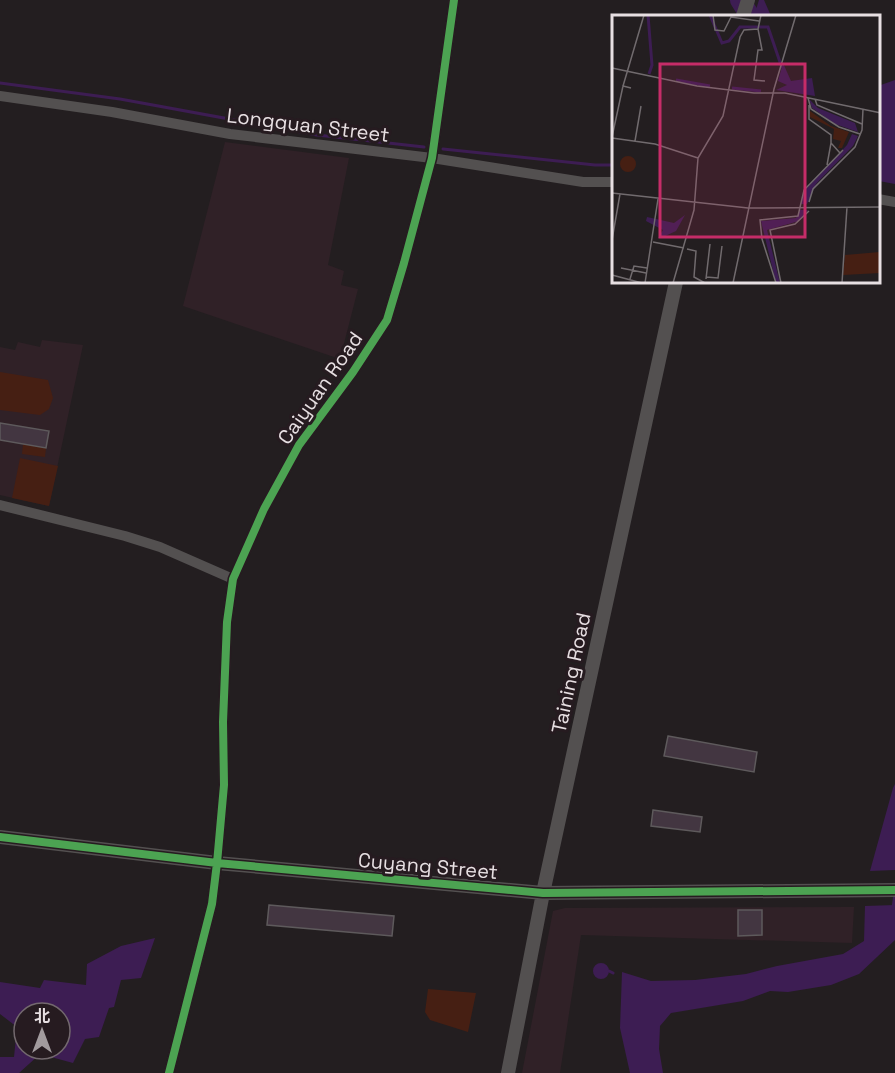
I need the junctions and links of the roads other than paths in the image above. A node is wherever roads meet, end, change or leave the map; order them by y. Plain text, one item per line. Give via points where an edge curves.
1 (454, 0) edge
2 (748, 0) edge
3 (743, 15) edge
4 (0, 96) edge
5 (432, 158) junction
6 (612, 182) edge
7 (880, 198) edge
8 (895, 202) edge
9 (676, 284) edge
10 (0, 505) edge
11 (233, 579) junction
12 (0, 837) edge
13 (218, 863) junction
14 (895, 890) edge
15 (543, 893) junction
16 (169, 1073) edge
17 (508, 1073) edge

1 - 5 street, Caiyuan Road
2 - 3 street
4 - 5 street, Longquan Street via 230,134
5 - 6 street, Longquan Street via 583,182
5 - 11 street, Caiyuan Road via 387,320 299,445 264,509
7 - 8 street
9 - 15 street, Taining Road
10 - 11 street via 160,547
11 - 13 street, Caiyuan Road via 227,622 224,785
12 - 13 street, Cuyang Street
13 - 15 street, Cuyang Street
13 - 16 street, Caiyuan Road via 212,904
14 - 15 street, Cuyang Street
15 - 17 street, Taining Road

